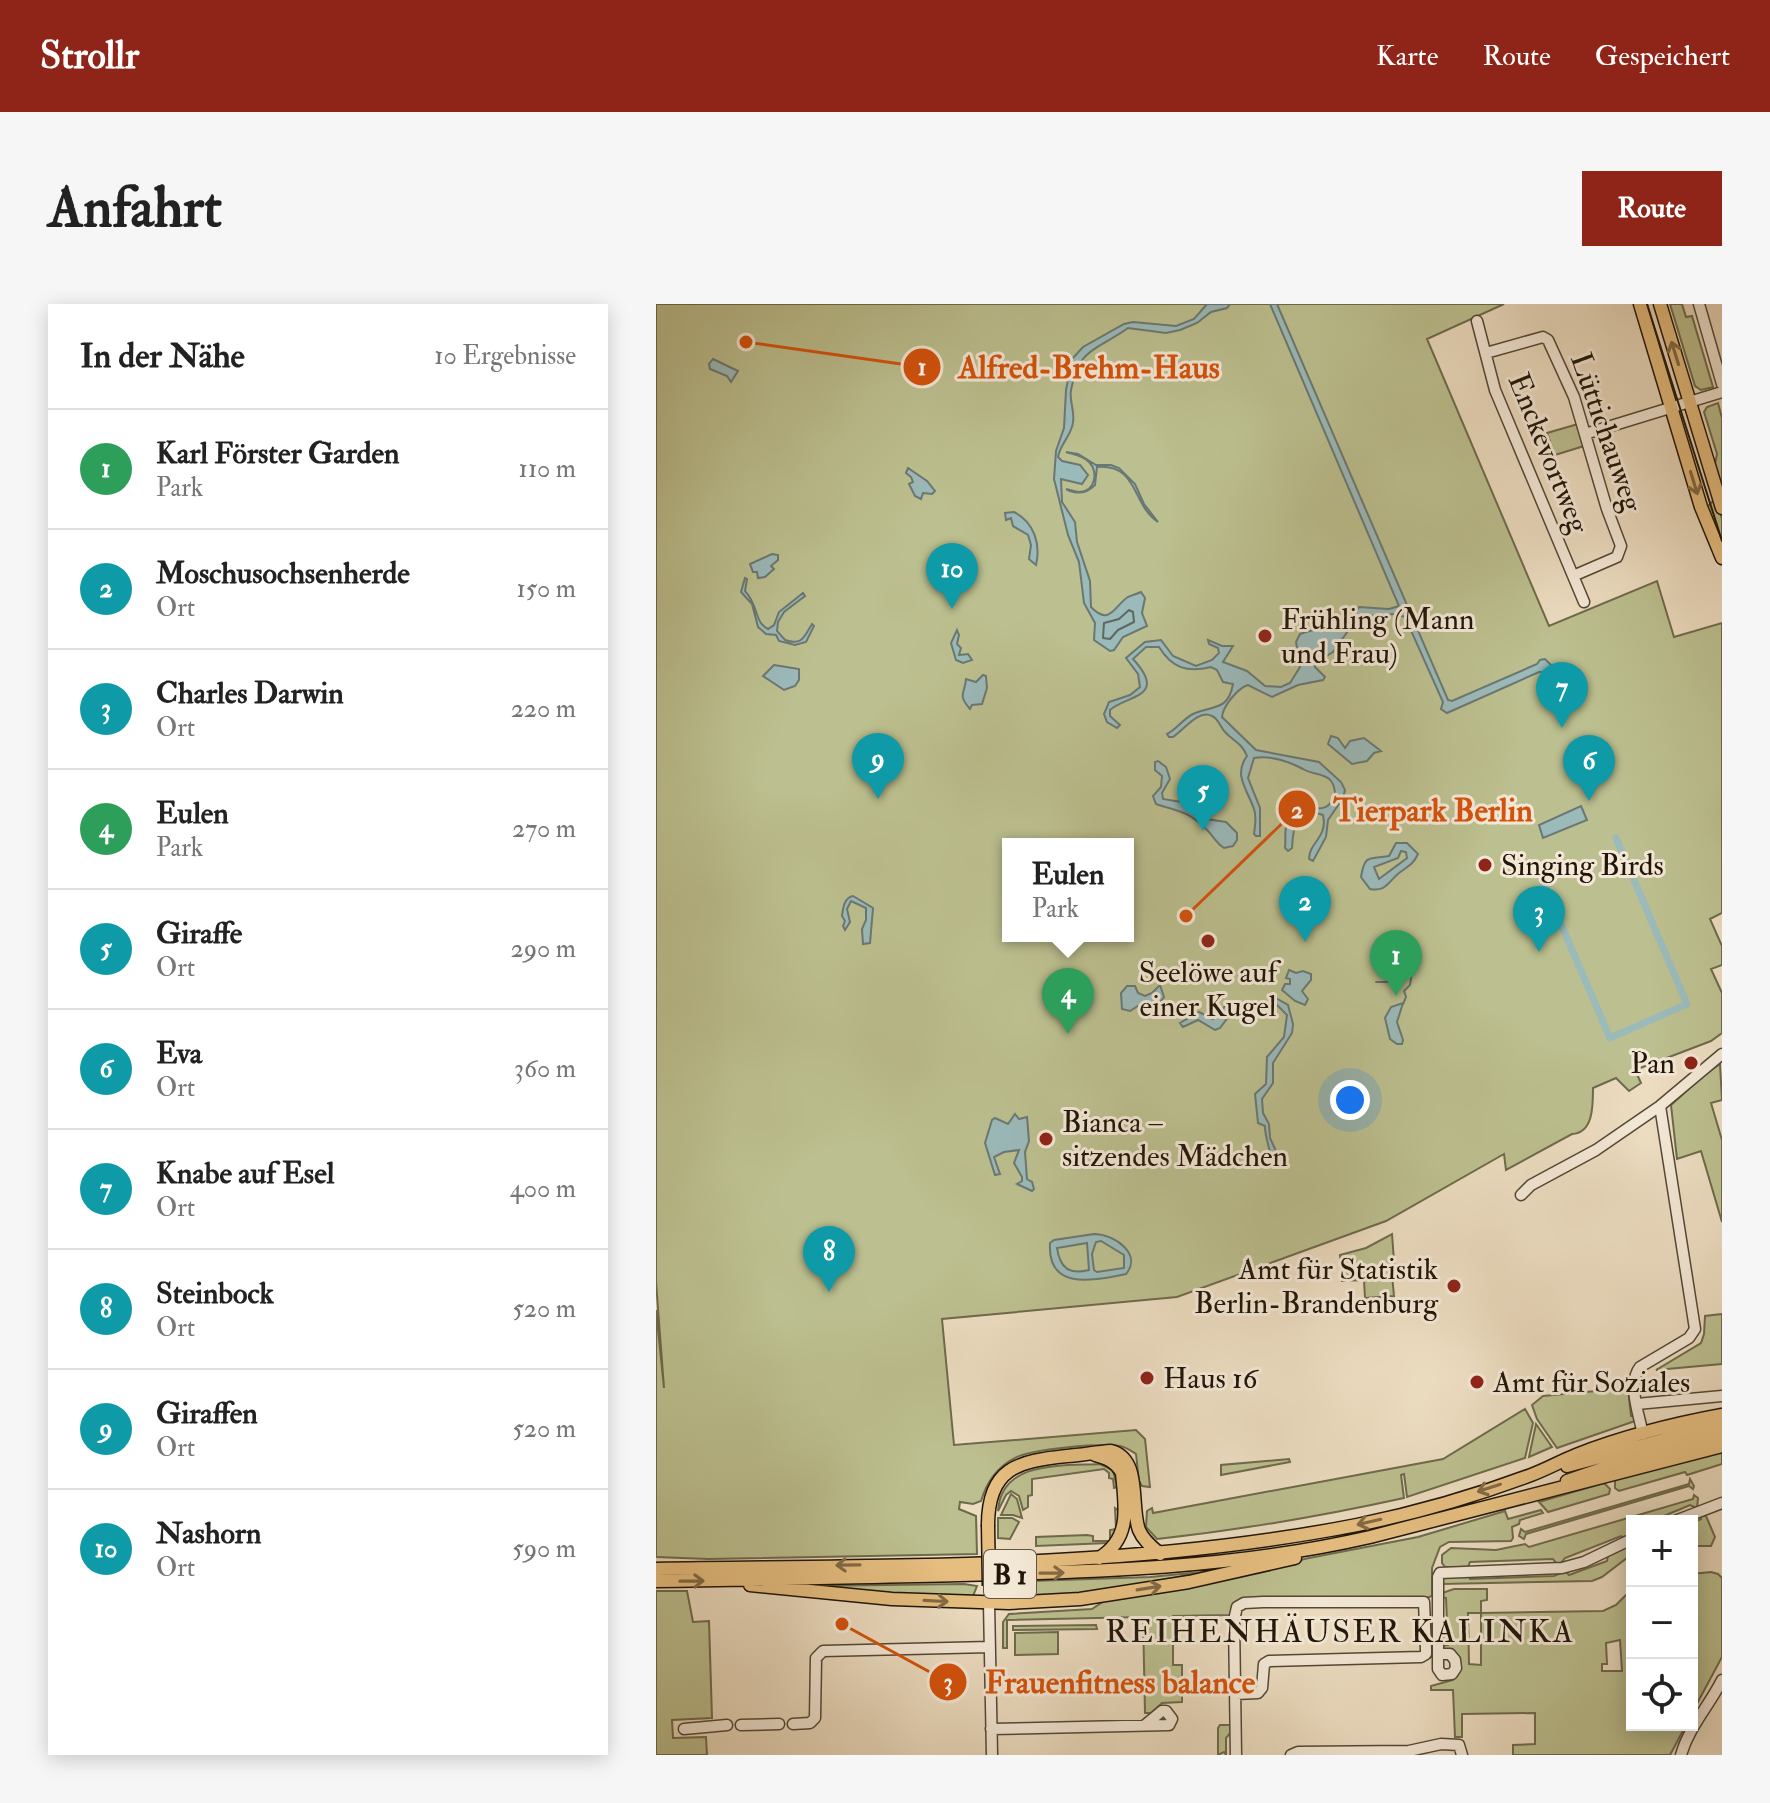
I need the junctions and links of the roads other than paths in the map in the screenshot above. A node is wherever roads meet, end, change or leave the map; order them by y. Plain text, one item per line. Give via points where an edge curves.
1 (1640, 304) edge
2 (1660, 304) edge
3 (1699, 304) edge
4 (1477, 321) dead end
5 (1486, 353) junction
6 (1722, 384) edge
7 (1722, 392) edge
8 (1690, 402) junction
9 (1672, 408) junction
10 (1585, 434) junction
11 (1722, 508) edge
12 (1722, 558) edge
13 (1573, 576) junction
14 (1584, 602) dead end
15 (1722, 1054) edge
16 (1660, 1106) junction
17 (1521, 1195) dead end
18 (1722, 1396) edge
19 (1637, 1404) junction
20 (1722, 1415) edge
21 (1722, 1424) edge
22 (1643, 1434) junction
23 (1722, 1436) edge
24 (1722, 1446) edge
25 (1092, 1454) junction
26 (1534, 1473) junction
27 (1542, 1491) junction
28 (1722, 1503) edge
29 (1691, 1515) edge
30 (1626, 1542) edge
31 (1330, 1546) junction
32 (1160, 1554) junction
33 (1099, 1558) junction
34 (656, 1569) edge
35 (727, 1580) junction
36 (656, 1581) edge
37 (989, 1603) junction
38 (990, 1647) junction
39 (1439, 1654) dead end
40 (1722, 1680) edge
41 (1235, 1694) junction
42 (779, 1724) dead end
43 (793, 1724) dead end
44 (727, 1725) dead end
45 (741, 1725) dead end
46 (1145, 1725) dead end
47 (684, 1729) dead end
48 (991, 1729) junction
49 (992, 1755) edge
50 (1236, 1755) edge
51 (1291, 1755) edge
52 (1462, 1755) edge
53 (1681, 1755) edge

1 - 9 main road
8 -> 2 main road
3 - 6 street
4 - 5 street, Enckevortweg
5 - 10 street, Lüttichauweg via 1536,337 1548,340
5 - 13 street, Enckevortweg via 1495,390
7 - 8 street
8 - 9 street
8 - 11 main road
9 - 10 street
9 -> 12 main road via 1704,517
10 - 13 street, Lüttichauweg via 1621,553
13 - 14 street, Enckevortweg
15 - 16 street
16 - 17 street
16 - 19 street via 1695,1329 1638,1369
18 - 19 street
19 - 22 street
20 - 22 main road
21 - 26 main road, B 1
22 - 26 main road
23 - 27 main road, B 1 via 1585,1473
24 - 27 main road
25 - 32 main road via 1111,1451 1126,1459 1139,1528
25 - 33 main road via 1108,1459 1122,1473 1126,1524
25 - 37 main road, bridge via 1016,1465 995,1487 988,1516
26 -> 32 main road, B 1 via 1357,1525
27 - 31 main road, B 1
28 - 29 street
30 - 39 street via 1562,1568 1440,1573
35 -> 31 main road, B 1 via 1101,1572
37 -> 31 main road via 1080,1599 1189,1582
32 - 33 main road, B 1
33 -> 34 main road, B 1
36 -> 35 main road, B 1
35 -> 37 main road via 802,1592
37 - 38 street
38 - 43 street via 823,1651 816,1658 815,1718
38 - 48 street
40 - 53 street
41 - 41 street via 1258,1693 1269,1661 1421,1657 1426,1654 1424,1602 1244,1603 1237,1607 1234,1620
41 - 50 street
42 - 45 street
44 - 47 street
46 - 48 street
48 - 49 street
51 - 52 street via 1409,1751 1441,1744 1459,1745

